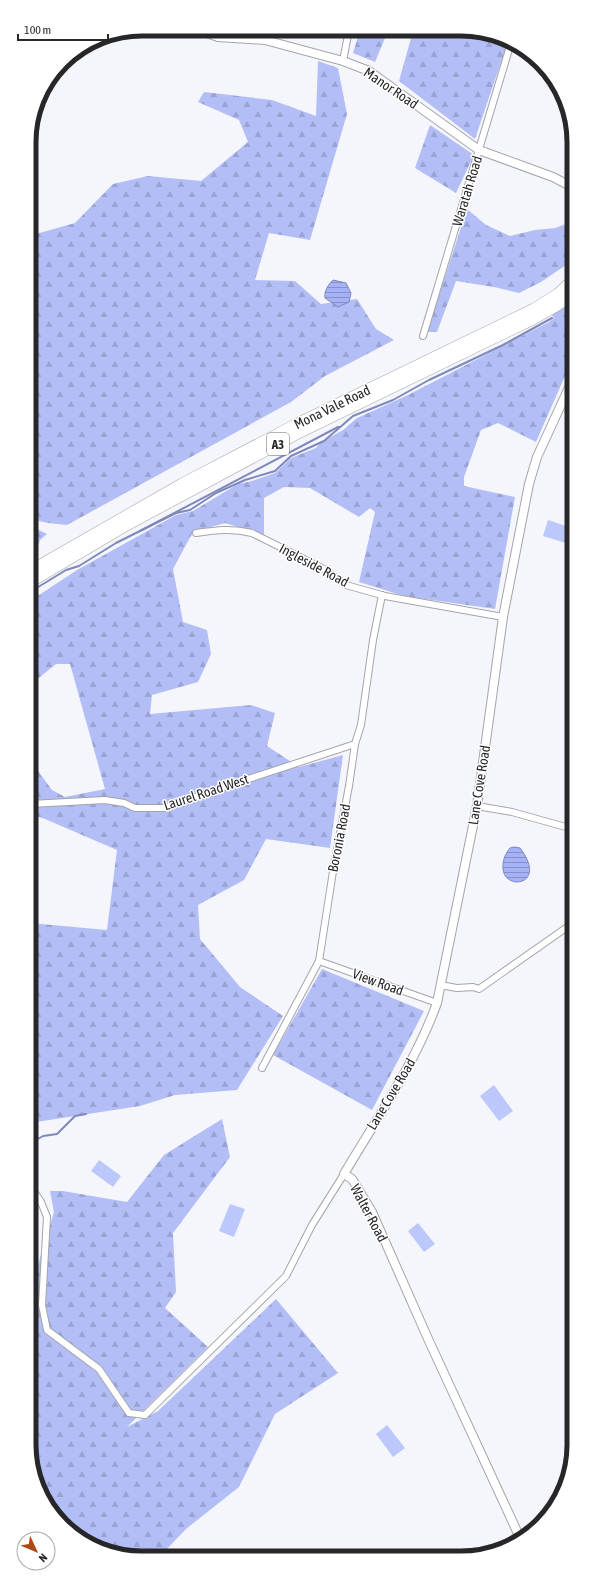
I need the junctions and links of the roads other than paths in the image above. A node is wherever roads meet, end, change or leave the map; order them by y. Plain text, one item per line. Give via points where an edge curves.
1 (215, 36) edge
2 (348, 36) edge
3 (509, 48) edge
4 (343, 61) junction
5 (479, 150) junction
6 (567, 184) edge
7 (567, 286) edge
8 (567, 298) edge
9 (423, 336) dead end
10 (567, 392) edge
11 (196, 533) dead end
12 (36, 569) edge
13 (36, 578) edge
14 (382, 595) junction
15 (503, 617) junction
16 (355, 744) junction
17 (36, 804) edge
18 (477, 806) junction
19 (567, 827) edge
20 (567, 927) edge
21 (319, 961) junction
22 (440, 985) junction
23 (436, 1003) junction
24 (262, 1068) dead end
25 (344, 1174) junction
26 (36, 1193) edge
27 (518, 1534) edge

1 - 4 street, Manor Road via 265,40
2 - 4 street
3 - 5 street, Waratah Road
4 - 5 street, Manor Road via 369,71
5 - 6 street, Manor Road
5 - 9 street, Waratah Road
7 - 12 highway, Mona Vale Road / A3 via 534,309 297,424 182,484
8 - 13 highway, Mona Vale Road / A3 via 526,322 300,432 123,527
10 - 15 street, Lane Cove Road via 537,457 529,484
11 - 14 street, Ingleside Road via 220,529 252,533 324,569 346,585
14 - 15 street, Ingleside Road
14 - 16 street, Boronia Road via 361,725
15 - 18 street, Lane Cove Road
16 - 17 street, Laurel Road West via 164,808 135,808 124,803 100,800
16 - 21 street, Boronia Road
18 - 19 street via 512,812
18 - 22 street, Lane Cove Road
20 - 22 street via 479,989
21 - 23 street, View Road
21 - 24 street, Boronia Road
22 - 23 street, Lane Cove Road
23 - 25 street, Lane Cove Road via 427,1030 414,1055
25 - 26 street, Walter Road via 312,1225 286,1276 145,1415 129,1413 99,1369 47,1330 42,1305 47,1217
25 - 27 street, Walter Road via 352,1179 372,1212

